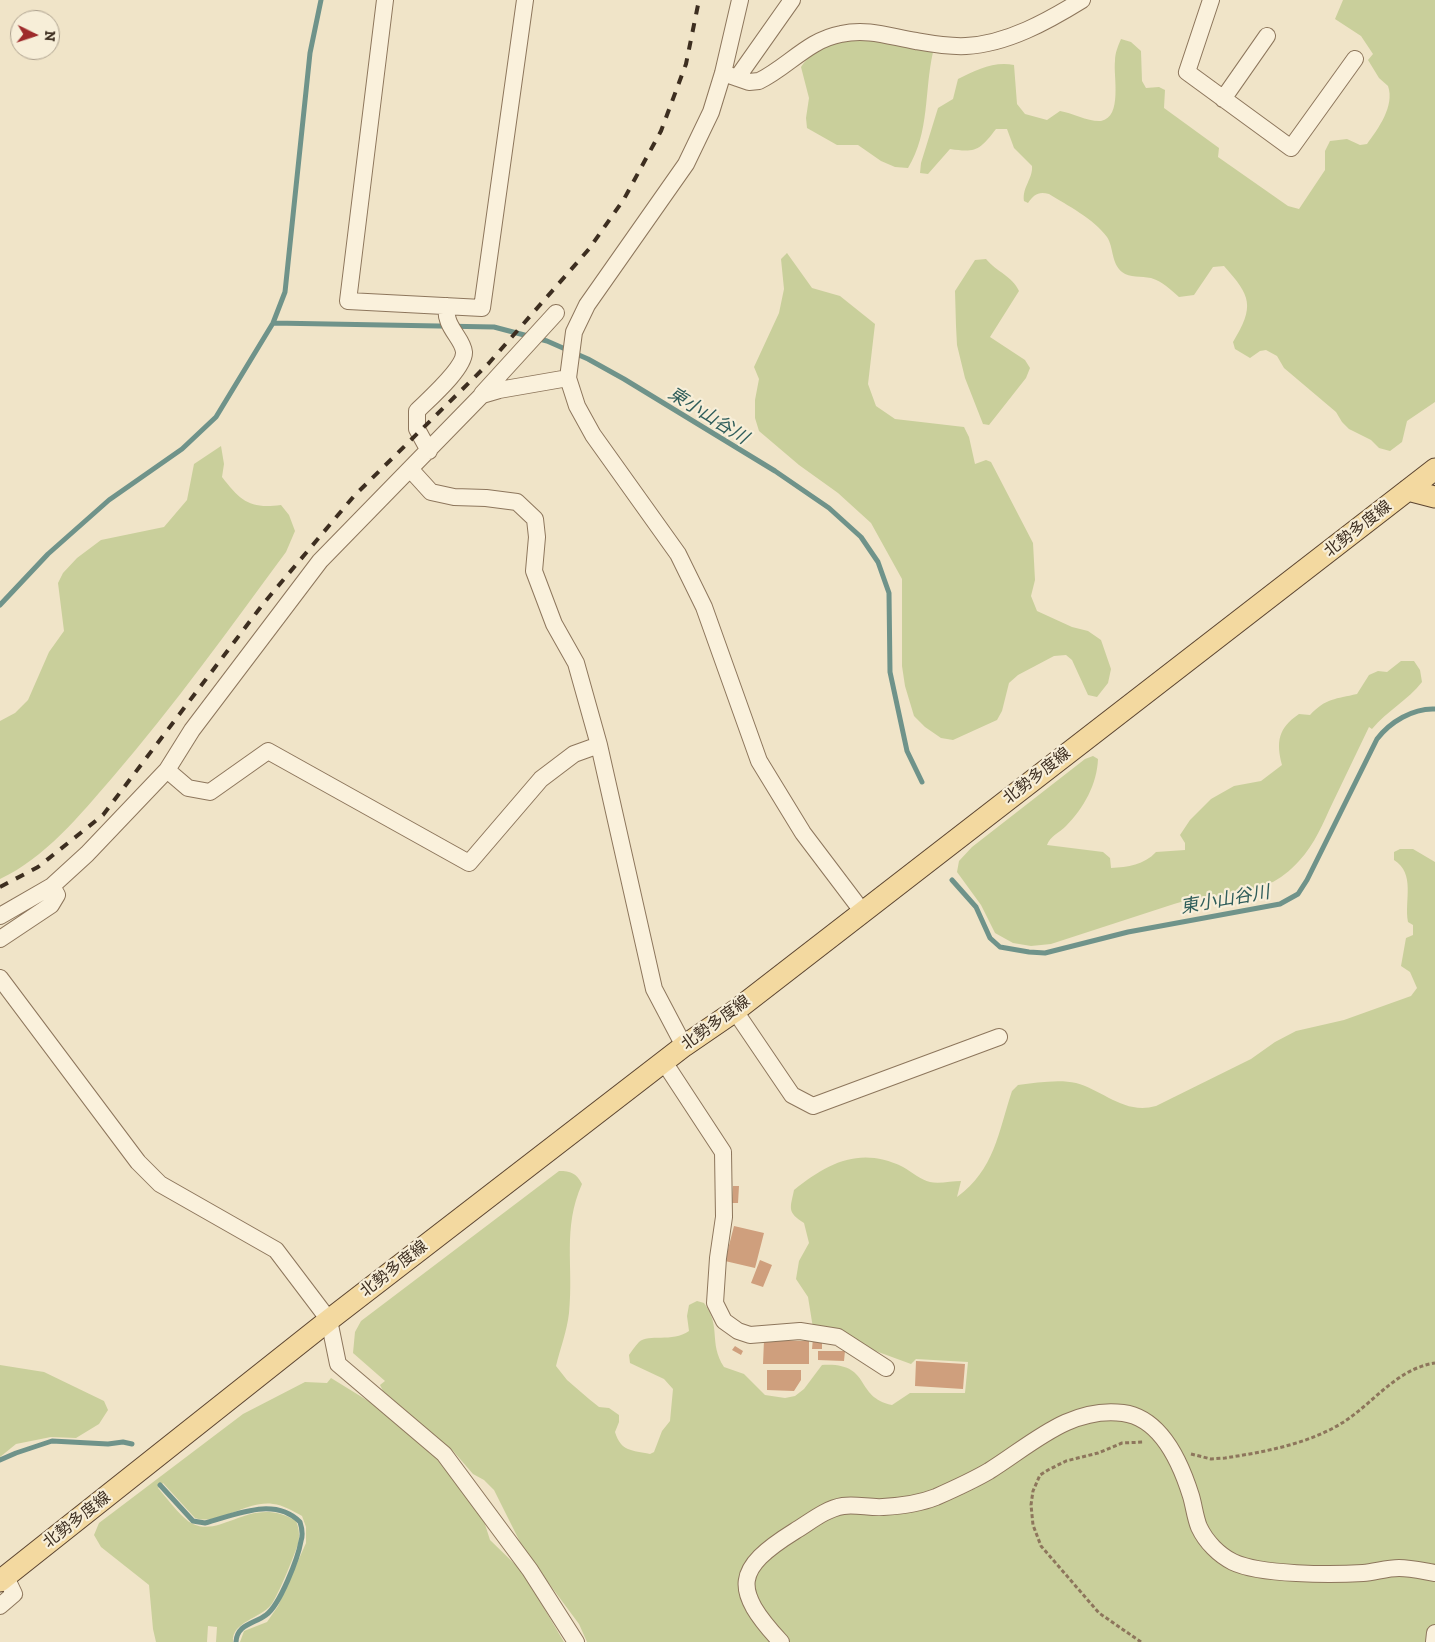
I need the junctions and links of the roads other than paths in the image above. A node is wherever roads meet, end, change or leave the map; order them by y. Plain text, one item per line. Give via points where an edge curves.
1 (386, 0) edge
2 (525, 0) edge
3 (740, 0) edge
4 (792, 0) edge
5 (1082, 0) edge
6 (1211, 0) edge
7 (1267, 36) dead end
8 (1355, 59) dead end
9 (730, 76) junction
10 (1223, 99) junction
11 (446, 309) junction
12 (556, 313) dead end
13 (569, 370) junction
14 (482, 395) junction
15 (429, 451) junction
16 (1435, 469) edge
17 (411, 470) junction
18 (1408, 490) junction
19 (1435, 497) edge
20 (599, 746) junction
21 (168, 770) junction
22 (52, 886) junction
23 (862, 911) junction
24 (0, 916) edge
25 (0, 939) edge
26 (0, 978) edge
27 (735, 1011) junction
28 (1000, 1037) dead end
29 (684, 1046) junction
30 (664, 1062) junction
31 (328, 1320) junction
32 (886, 1368) dead end
33 (1435, 1573) edge
34 (3, 1579) edge
35 (0, 1606) edge
36 (1435, 1633) edge
37 (576, 1642) edge
38 (781, 1642) edge
39 (1434, 1642) edge

1 - 11 street via 348,301
2 - 11 street via 482,308
3 - 9 street
4 - 9 street
5 - 9 street via 1026,30 996,41 966,46 940,45 878,33 843,33 814,43 760,81 749,82
6 - 10 street via 1187,72
7 - 10 street
8 - 10 street via 1291,148
9 - 13 street via 686,164 587,305 574,332
11 - 15 street via 454,335 464,350 464,359 417,411 417,430
12 - 14 street
13 - 14 street
13 - 23 street via 577,406 593,435 678,554 704,606 759,760 803,833
14 - 15 street
15 - 17 street
16 - 18 main road, 北勢多度線
17 - 20 street via 431,492 517,502 535,519 534,571 554,624 576,663
17 - 21 street via 320,561 192,730
18 - 19 main road
18 - 23 main road, 北勢多度線
20 - 21 street via 574,754 541,779 469,863 268,752 210,792 188,788
20 - 29 street via 654,989
21 - 22 street
22 - 24 street
22 - 25 street via 57,895 51,905
23 - 27 main road, 北勢多度線
26 - 31 street via 138,1162 160,1184 276,1250
27 - 28 street via 792,1095 813,1106
27 - 29 main road, 北勢多度線
29 - 30 main road, 北勢多度線
30 - 31 main road, 北勢多度線
30 - 32 street via 723,1152 724,1217 715,1303 724,1320 750,1335 800,1331 838,1337
31 - 34 main road, 北勢多度線
31 - 37 street via 338,1364 444,1454 530,1570
33 - 38 street via 1398,1568 1360,1573 1266,1572 1234,1562 1219,1554 1199,1527 1191,1495 1171,1448 1144,1420 1122,1413 1104,1414 1077,1418 1056,1426 988,1471 930,1500 883,1507 842,1506 825,1511 778,1541 753,1563 747,1573 746,1586 749,1598
34 - 35 street via 14,1594
36 - 39 street

